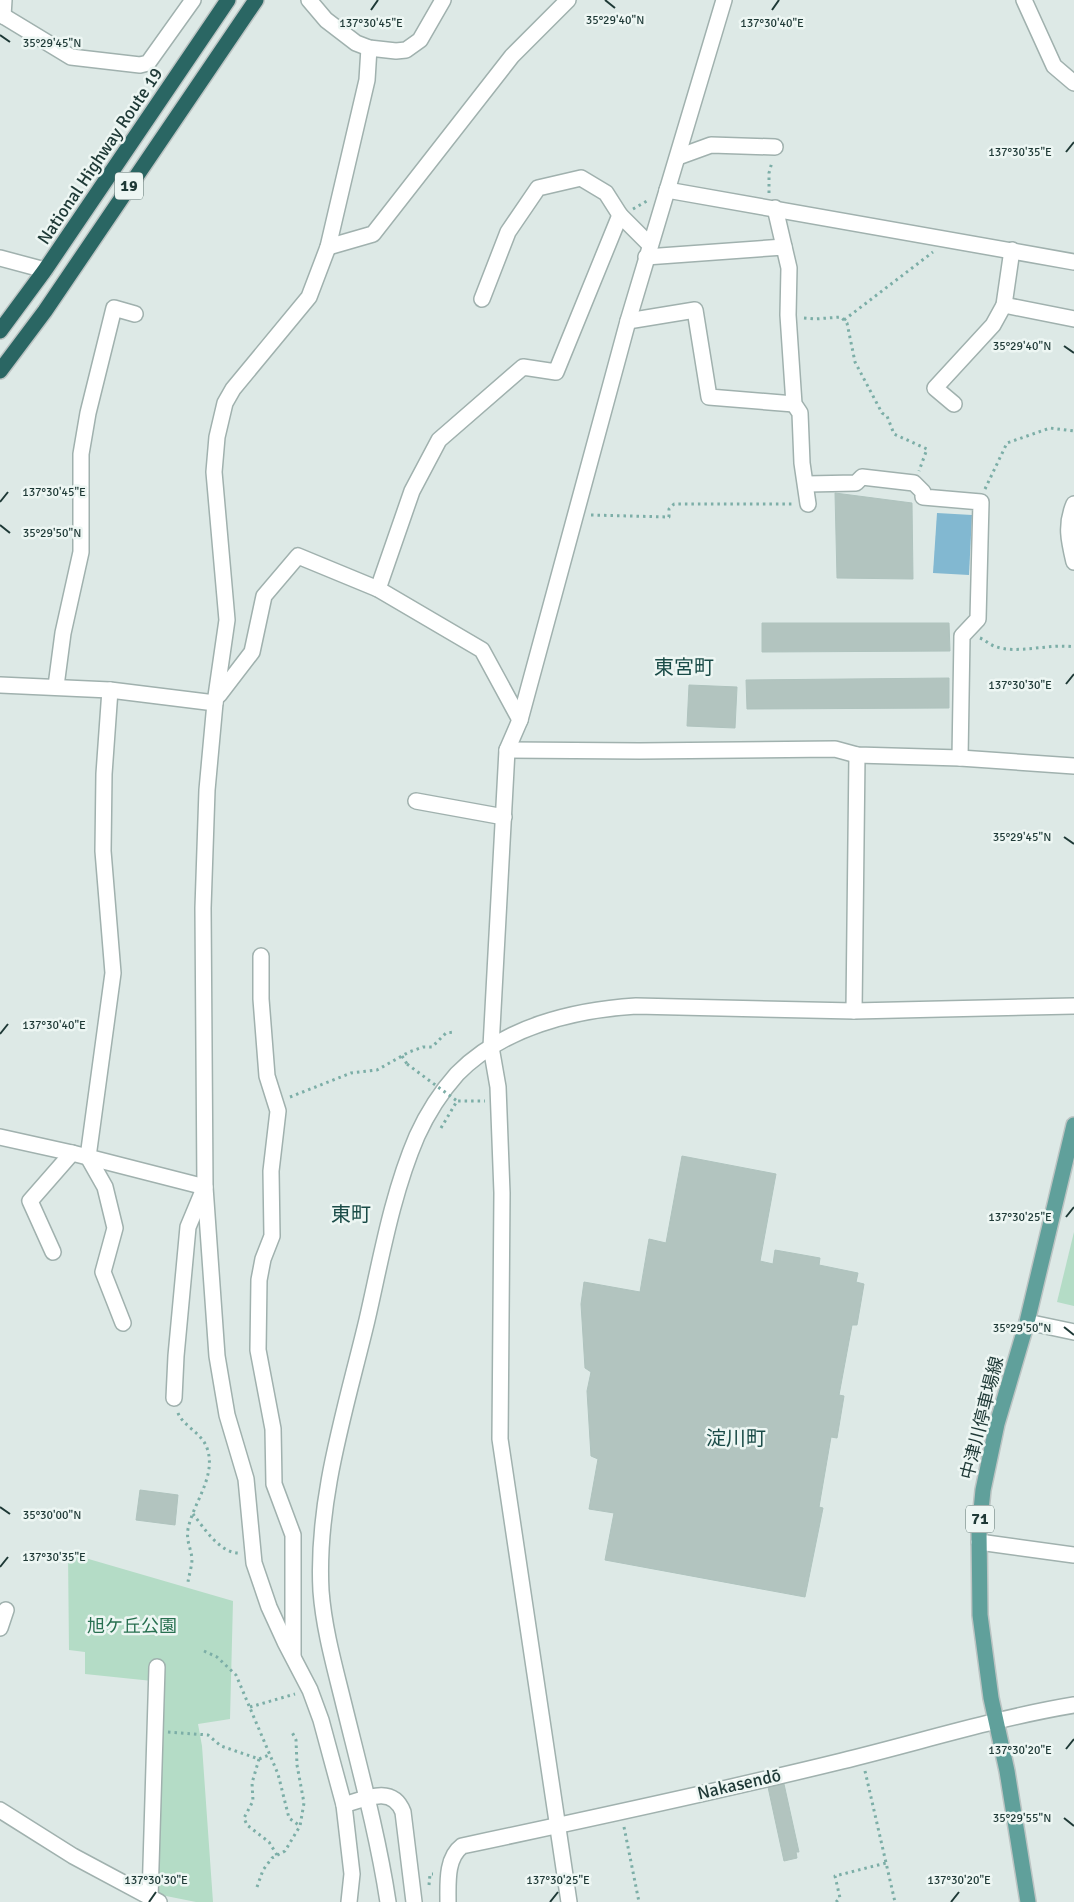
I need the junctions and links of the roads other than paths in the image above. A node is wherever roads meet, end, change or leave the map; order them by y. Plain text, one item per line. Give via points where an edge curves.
1 (4, 0) edge
2 (194, 0) edge
3 (228, 0) edge
4 (256, 0) edge
5 (309, 0) edge
6 (443, 0) edge
7 (568, 0) edge
8 (724, 0) edge
9 (1024, 0) edge
10 (1, 15) edge
11 (369, 48) junction
12 (1074, 83) edge
13 (775, 147) road end
14 (678, 157) junction
15 (667, 190) junction
16 (772, 208) junction
17 (620, 215) junction
18 (328, 247) junction
19 (784, 247) junction
20 (1012, 250) junction
21 (648, 251) junction
22 (0, 258) edge
23 (1074, 262) edge
24 (45, 270) junction
25 (482, 299) dead end
26 (1004, 305) junction
27 (135, 314) dead end
28 (1074, 319) edge
29 (628, 321) junction
30 (0, 331) edge
31 (0, 371) edge
32 (794, 404) junction
33 (954, 404) dead end
34 (807, 484) junction
35 (808, 504) road end
36 (1074, 504) edge
37 (1074, 562) edge
38 (378, 589) junction
39 (0, 685) edge
40 (56, 686) junction
41 (110, 690) junction
42 (216, 699) junction
43 (520, 720) junction
44 (507, 750) junction
45 (857, 755) junction
46 (960, 758) junction
47 (1074, 766) edge
48 (416, 801) dead end
49 (504, 817) junction
50 (261, 956) dead end
51 (1074, 1006) edge
52 (854, 1011) junction
53 (491, 1047) junction
54 (1074, 1125) edge
55 (0, 1137) edge
56 (72, 1153) junction
57 (88, 1157) junction
58 (205, 1187) junction
59 (53, 1252) dead end
60 (1027, 1322) junction
61 (123, 1323) dead end
62 (1074, 1332) edge
63 (174, 1398) road end
64 (979, 1542) junction
65 (1074, 1555) edge
66 (6, 1610) dead end
67 (0, 1628) edge
68 (294, 1659) junction
69 (158, 1667) dead end
70 (1074, 1705) edge
71 (996, 1721) junction
72 (367, 1797) junction
73 (344, 1805) junction
74 (0, 1810) edge
75 (557, 1826) junction
76 (155, 1900) edge
77 (349, 1902) edge
78 (388, 1902) edge
79 (414, 1902) edge
80 (448, 1902) edge
81 (569, 1902) edge
82 (1028, 1902) edge

1 - 10 street
2 - 10 street via 148,63 140,65 71,57
3 - 24 highway, National Highway Route 19 / 19
4 - 31 highway, 19 via 45,311
5 - 11 street via 338,30
6 - 11 street via 420,40 413,46 396,52
7 - 18 street via 512,56 373,234
8 - 14 street
9 - 12 street via 1054,66
11 - 18 street via 367,80
13 - 14 street via 711,145
14 - 15 street
15 - 16 street
15 - 21 street
16 - 19 street
16 - 20 street
17 - 21 street
17 - 25 street via 606,194 581,178 538,188 508,232
17 - 38 street via 556,372 522,366 439,440 412,492
18 - 42 street via 309,297 234,389 218,429 214,472 227,620
19 - 21 street
19 - 32 street via 789,268 788,316
20 - 23 street
20 - 26 street
21 - 29 street
22 - 24 street
24 - 30 highway, National Highway Route 19 / 19
26 - 28 street
26 - 33 street via 993,325 935,388
27 - 40 street via 114,308 88,413 81,454 81,552 63,633
29 - 32 street via 695,310 709,398
29 - 43 street
32 - 34 street via 800,413 802,463
34 - 35 street
34 - 46 street via 856,483 862,477 914,483 923,492 923,497 981,502 978,619 962,636
36 - 37 street via 1067,530
38 - 42 street via 298,556 264,596 252,652
38 - 43 street via 482,650
39 - 40 street
40 - 41 street
41 - 42 street
41 - 57 street via 103,851 114,973
42 - 58 street via 207,790 203,908
43 - 44 street
44 - 45 street via 835,749
44 - 49 street
45 - 46 street
45 - 52 street
46 - 47 street
48 - 49 street
49 - 53 street
50 - 68 street via 260,999 267,1076 278,1111 272,1171 272,1236 259,1280 258,1350 273,1429 274,1484 293,1534
51 - 52 street
52 - 53 street via 609,1008 534,1026
53 - 72 street via 475,1058 438,1098 417,1136 398,1192 339,1437 324,1514 320,1555 326,1628
53 - 75 street via 498,1087 502,1193 500,1438
54 - 60 main road, 中津川停車場線 / 71
55 - 56 street
56 - 57 street
56 - 59 street via 30,1201
57 - 58 street
57 - 61 street via 105,1187 115,1228 103,1272
58 - 63 street via 188,1227
58 - 68 street via 217,1356 226,1416 246,1479 254,1562 269,1607
60 - 62 street
60 - 64 main road, 中津川停車場線 / 71 via 997,1424 983,1490
64 - 65 street
64 - 71 main road, 中津川停車場線 / 71 via 980,1615
66 - 67 street
68 - 73 street via 321,1720
69 - 76 street
70 - 71 street, Nakasendō
71 - 75 street, Nakasendō via 862,1756
71 - 82 main road, 中津川停車場線 / 71
72 - 73 street
72 - 78 street
72 - 79 street via 394,1797 400,1802
73 - 77 street via 352,1874
74 - 76 street via 73,1856
75 - 80 street, Nakasendō via 462,1846 454,1852 451,1862
75 - 81 street

